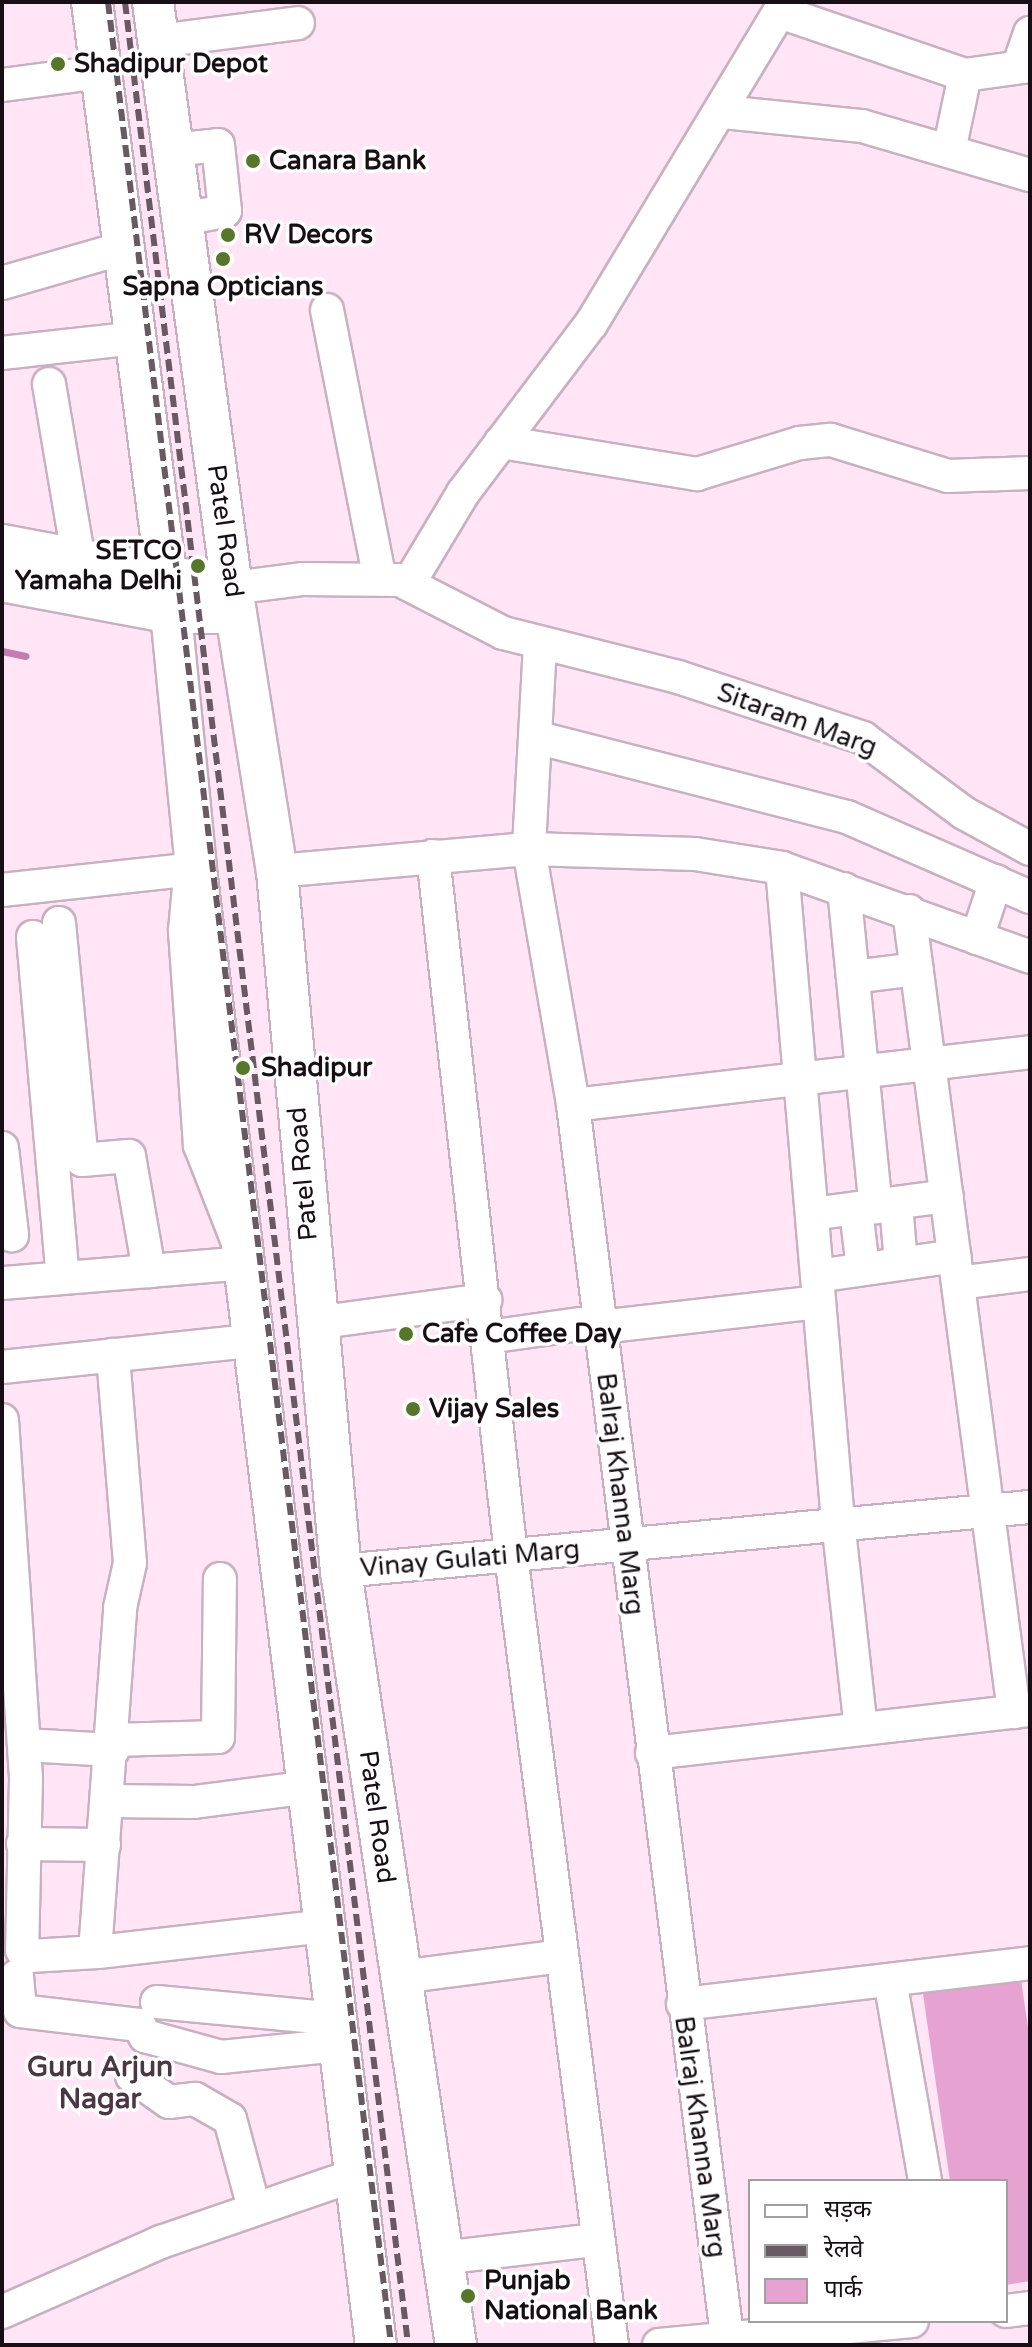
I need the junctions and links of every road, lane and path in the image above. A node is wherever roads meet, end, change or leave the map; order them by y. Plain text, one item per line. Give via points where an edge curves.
1 (92, 2) edge
2 (782, 7) edge
3 (155, 21) edge
4 (298, 23) dead end
5 (1030, 33) edge
6 (1024, 66) edge
7 (101, 72) junction
8 (965, 75) junction
9 (2, 85) edge
10 (723, 112) junction
11 (949, 151) junction
12 (1030, 175) edge
13 (124, 248) junction
14 (2, 283) edge
15 (327, 310) dead end
16 (135, 338) junction
17 (2, 353) edge
18 (49, 384) dead end
19 (501, 442) junction
20 (1030, 473) edge
21 (2, 545) edge
22 (79, 561) junction
23 (2, 581) edge
24 (394, 581) junction
25 (168, 596) junction
26 (234, 601) junction
27 (540, 644) junction
28 (535, 737) junction
29 (529, 849) junction
30 (1030, 849) edge
31 (433, 856) junction
32 (782, 868) junction
33 (196, 869) junction
34 (277, 871) junction
35 (996, 881) junction
36 (844, 889) junction
37 (2, 890) edge
38 (1030, 897) edge
39 (909, 911) junction
40 (977, 938) junction
41 (1030, 957) edge
42 (917, 969) junction
43 (853, 977) junction
44 (1030, 1052) edge
45 (930, 1065) junction
46 (862, 1072) junction
47 (800, 1079) junction
48 (573, 1105) junction
49 (2, 1148) edge
50 (947, 1196) junction
51 (876, 1207) junction
52 (812, 1214) junction
53 (12, 1235) dead end
54 (246, 1263) junction
55 (901, 1264) junction
56 (863, 1269) junction
57 (956, 1269) junction
58 (149, 1271) junction
59 (1030, 1274) edge
60 (63, 1277) junction
61 (2, 1283) edge
62 (818, 1289) junction
63 (485, 1300) junction
64 (315, 1323) junction
65 (589, 1325) junction
66 (256, 1331) junction
67 (488, 1337) junction
68 (2, 1349) edge
69 (113, 1355) junction
70 (2, 1367) edge
71 (2, 1420) edge
72 (1030, 1507) edge
73 (989, 1512) junction
74 (6, 1517) edge
75 (838, 1521) junction
76 (627, 1544) junction
77 (511, 1555) junction
78 (341, 1571) junction
79 (220, 1579) dead end
80 (10, 1644) edge
81 (1022, 1711) edge
82 (861, 1729) junction
83 (24, 1745) junction
84 (113, 1745) junction
85 (652, 1753) junction
86 (14, 1781) edge
87 (309, 1787) junction
88 (108, 1801) junction
89 (104, 1845) junction
90 (16, 1863) edge
91 (325, 1926) junction
92 (95, 1952) junction
93 (561, 1956) junction
94 (1030, 1963) edge
95 (17, 1976) dead end
96 (400, 1977) junction
97 (890, 1980) junction
98 (157, 2002) dead end
99 (683, 2004) junction
100 (338, 2032) junction
101 (132, 2076) dead end
102 (356, 2175) junction
103 (925, 2179) edge
104 (254, 2208) junction
105 (595, 2240) junction
106 (441, 2258) junction
107 (1030, 2308) edge
108 (1008, 2311) edge
109 (2, 2312) edge
110 (893, 2323) edge
111 (727, 2340) edge
112 (376, 2345) edge
113 (456, 2345) edge
114 (612, 2345) edge
115 (659, 2345) edge

1 - 7 main road
2 - 8 street
2 - 10 street
3 - 4 street
3 - 26 main road, Patel Road
5 - 6 street
6 - 8 street
7 - 9 street
7 - 13 main road
8 - 11 street
10 - 11 street via 862,126
10 - 19 street via 591,324
11 - 12 street
13 - 14 street
13 - 16 main road
15 - 24 street
16 - 17 street
16 - 25 main road
18 - 22 street
19 - 20 street via 697,474 800,443 831,440 948,476
19 - 24 street
21 - 22 main road
22 - 25 main road
23 - 25 main road
24 - 26 street via 303,579
24 - 27 street, Sitaram Marg via 503,633
25 - 26 main road
25 - 33 main road
26 - 34 main road, Patel Road
27 - 28 street, Balraj Khanna Marg
27 - 30 street, Sitaram Marg via 678,677 863,738 964,813
28 - 29 street, Balraj Khanna Marg
28 - 35 street via 847,817
29 - 31 street
29 - 32 street via 695,854
29 - 48 street, Balraj Khanna Marg
31 - 34 street
31 - 63 street
32 - 36 street
32 - 47 street
33 - 37 street
33 - 54 main road
34 - 64 main road, Patel Road
35 - 38 street
35 - 40 street
36 - 39 street
36 - 43 street
39 - 40 street
39 - 42 street
40 - 41 street
42 - 43 street
42 - 45 street
43 - 46 street
44 - 45 street
45 - 46 street
45 - 50 street
46 - 47 street
46 - 51 street
47 - 48 street
47 - 52 street
48 - 65 street, Balraj Khanna Marg
49 - 53 street
50 - 51 street
50 - 57 street
51 - 52 street
51 - 55 street
51 - 56 street
52 - 62 street
54 - 58 street
54 - 66 main road
55 - 56 street
55 - 57 street
56 - 62 street
57 - 59 street
57 - 73 street
58 - 60 street
58 - 60 street via 129,1156 82,1160 46,930
60 - 61 street
62 - 65 street
62 - 75 street
63 - 64 street
63 - 67 street
64 - 78 main road, Patel Road
65 - 67 street
65 - 76 street, Balraj Khanna Marg
66 - 68 street
66 - 69 street
66 - 87 main road
67 - 77 street
69 - 70 street
69 - 84 street via 130,1563 120,1608
71 - 74 street
72 - 73 street, Vinay Gulati Marg
73 - 75 street, Vinay Gulati Marg
73 - 81 street
74 - 80 street
75 - 76 street, Vinay Gulati Marg
75 - 82 street
76 - 77 street, Vinay Gulati Marg
76 - 85 street, Balraj Khanna Marg
77 - 78 street, Vinay Gulati Marg
77 - 93 street
78 - 96 main road, Patel Road
79 - 84 street via 218,1737
80 - 83 street
81 - 82 street
82 - 85 street
83 - 84 street
83 - 86 street
84 - 88 street
85 - 99 street, Balraj Khanna Marg
86 - 90 street
87 - 88 street via 194,1802
87 - 91 main road
88 - 89 street
89 - 90 street
89 - 92 street
90 - 92 street via 22,1950 30,1956
91 - 92 street
91 - 100 main road
93 - 96 street
93 - 105 street
94 - 97 street
95 - 100 street via 20,2011 139,2025 145,2036 221,2057
96 - 106 main road, Patel Road
97 - 99 street
97 - 103 street
98 - 100 street
99 - 111 street, Balraj Khanna Marg
100 - 102 main road
101 - 104 street via 169,2102 195,2099 230,2119
102 - 104 street
102 - 112 main road
104 - 109 street
105 - 106 street
105 - 114 street
106 - 113 main road, Patel Road
107 - 108 street
110 - 111 street
111 - 115 street

